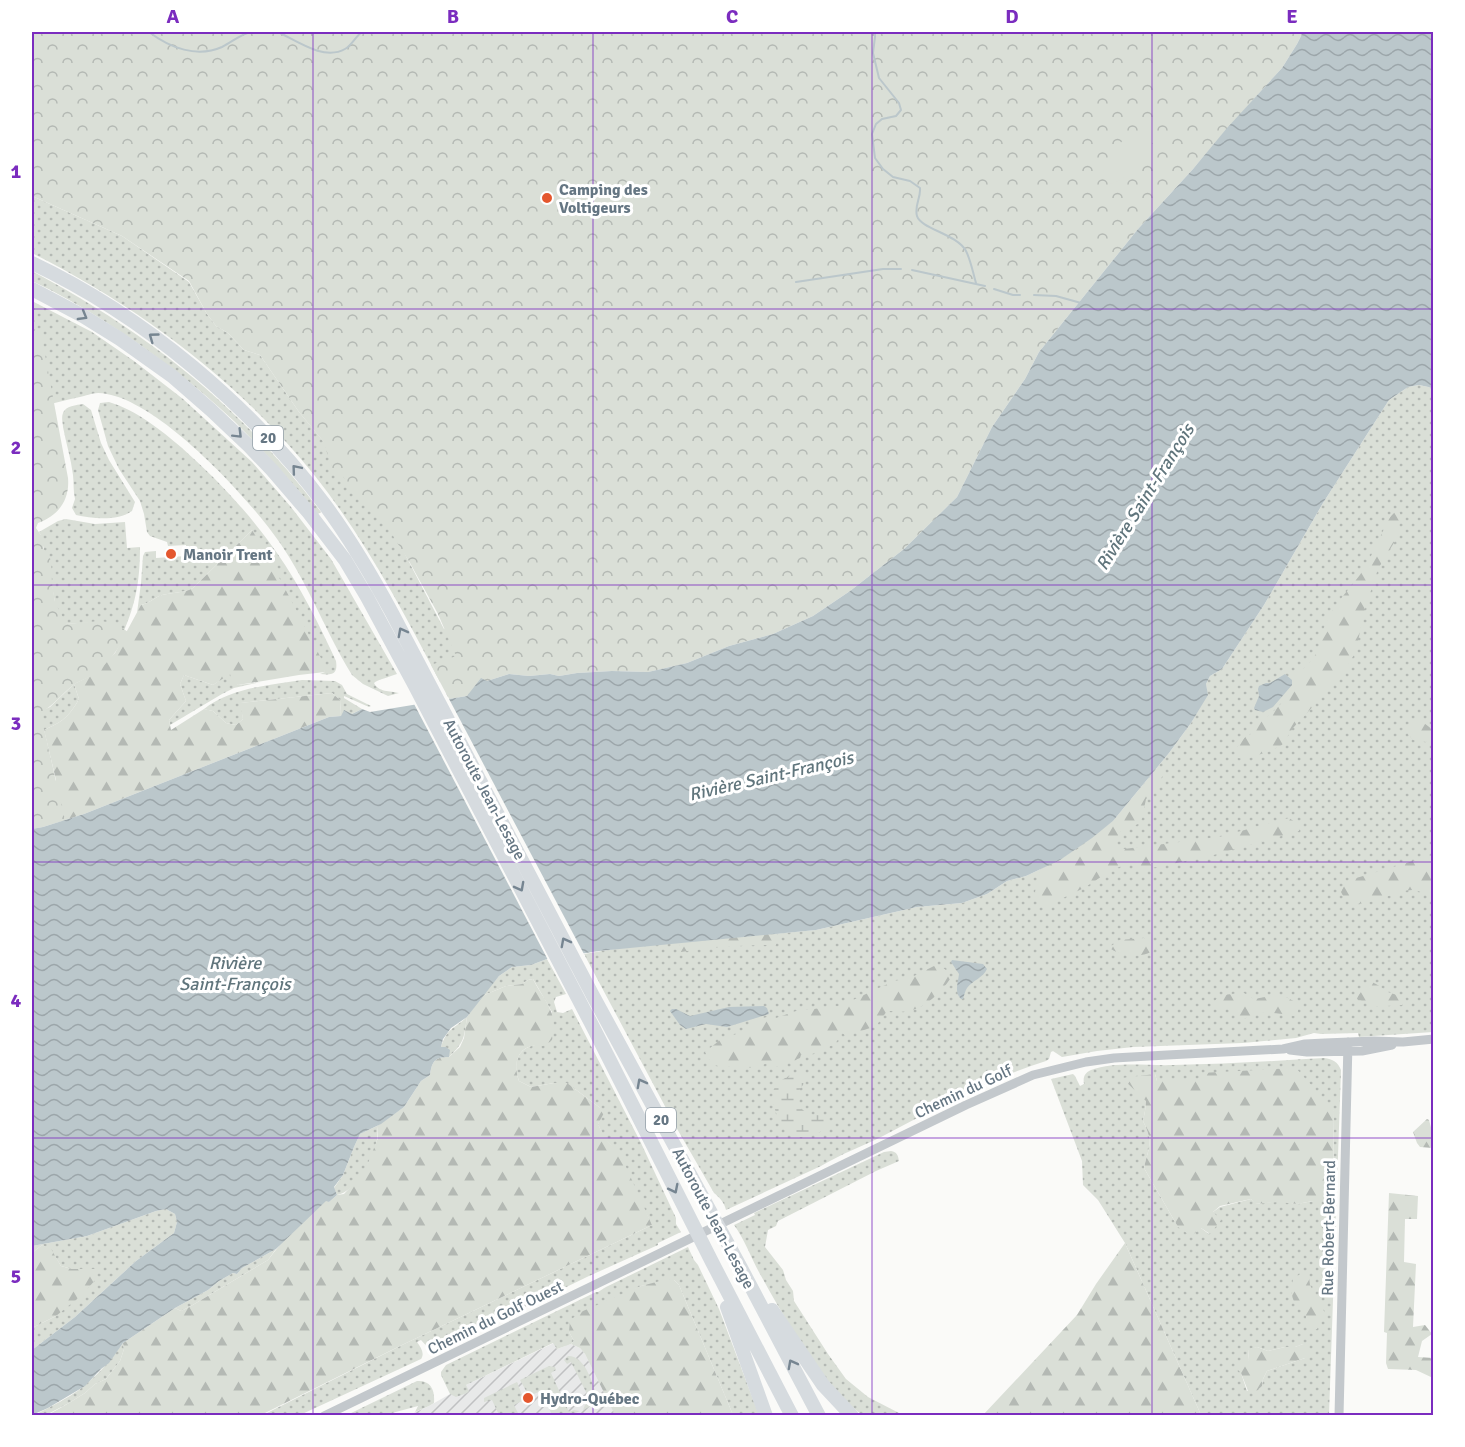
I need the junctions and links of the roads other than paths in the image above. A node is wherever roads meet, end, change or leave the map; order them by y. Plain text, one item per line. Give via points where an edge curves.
1 (32, 263) edge
2 (32, 289) edge
3 (1434, 1039) edge
4 (1348, 1047) junction
5 (678, 1245) joint
6 (729, 1246) junction
7 (712, 1262) junction
8 (324, 1416) edge
9 (766, 1416) edge
10 (792, 1416) edge
11 (819, 1416) edge
12 (852, 1416) edge
13 (1339, 1416) edge

6 -> 1 highway, Autoroute Jean-Lesage / 20 via 430,684 345,534 269,440 217,388 90,294
2 -> 7 highway, Autoroute Jean-Lesage / 20 via 153,362 211,410 309,513 345,560 415,686
3 - 4 street, Chemin du Golf via 1374,1041
4 - 5 street, Chemin du Golf via 1305,1044 1283,1049 1114,1058 1045,1072 975,1101
4 - 13 street, Rue Robert-Bernard
5 - 8 street, Chemin du Golf Ouest
11 -> 6 highway, Autoroute Jean-Lesage / 20
6 - 12 highway via 814,1372
7 - 9 highway
7 - 10 highway, Autoroute Jean-Lesage / 20

